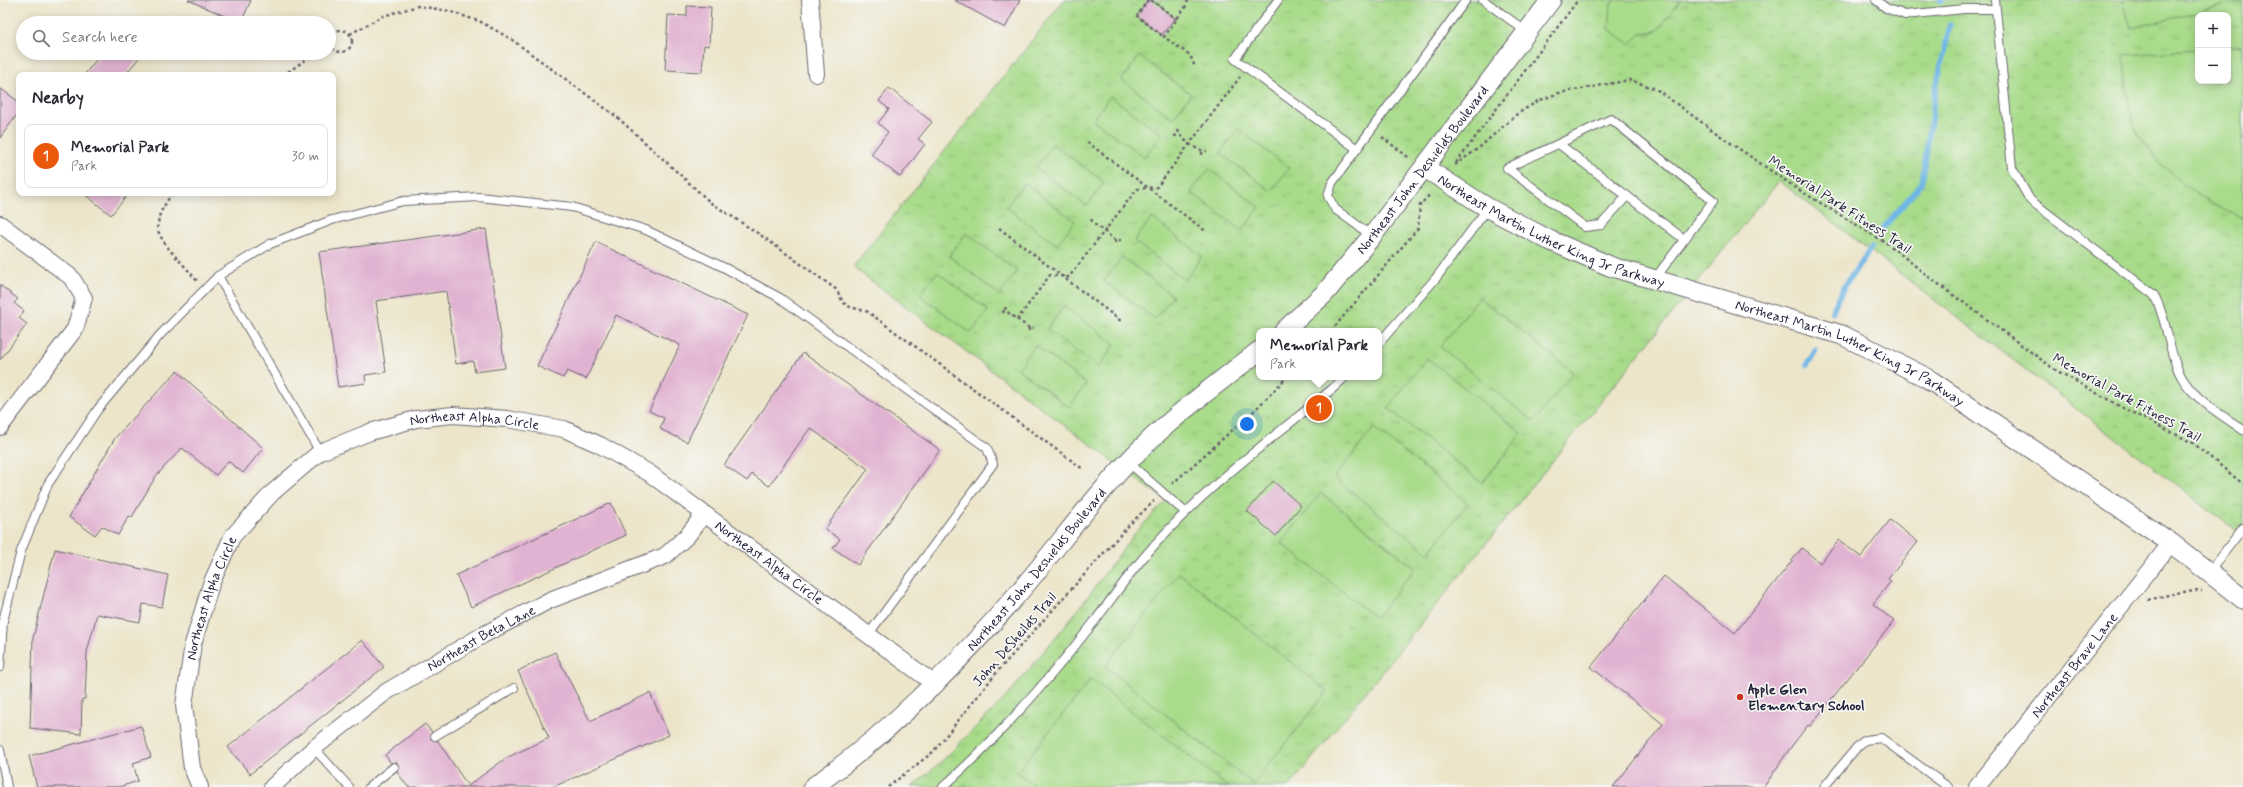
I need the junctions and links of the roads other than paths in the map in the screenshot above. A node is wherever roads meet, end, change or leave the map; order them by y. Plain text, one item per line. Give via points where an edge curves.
1 (810, 0) edge
2 (1278, 0) edge
3 (1466, 0) edge
4 (1483, 0) edge
5 (1551, 0) edge
6 (1876, 0) edge
7 (1995, 0) edge
8 (1996, 9) junction
9 (1527, 32) junction
10 (816, 74) dead end
11 (1559, 144) junction
12 (1357, 149) junction
13 (1425, 168) junction
14 (1627, 196) junction
15 (1488, 208) junction
16 (0, 224) edge
17 (1372, 236) junction
18 (1684, 239) junction
19 (218, 276) junction
20 (1654, 280) junction
21 (1287, 328) edge
22 (1382, 340) edge
23 (1256, 353) edge
24 (1342, 380) edge
25 (0, 427) edge
26 (2243, 430) edge
27 (320, 452) junction
28 (1128, 462) junction
29 (1185, 512) junction
30 (704, 514) junction
31 (2243, 528) edge
32 (2171, 543) junction
33 (2209, 572) junction
34 (2243, 599) edge
35 (868, 635) junction
36 (0, 668) edge
37 (936, 685) junction
38 (514, 688) dead end
39 (435, 736) dead end
40 (314, 748) junction
41 (0, 750) edge
42 (394, 767) dead end
43 (824, 782) edge
44 (7, 787) edge
45 (200, 787) edge
46 (272, 787) edge
47 (349, 787) edge
48 (369, 787) edge
49 (943, 787) edge
50 (1824, 787) edge
51 (1948, 787) edge
52 (1977, 787) edge

1 - 10 street
2 - 12 lane via 1235,59
3 - 12 lane
4 - 9 lane
5 - 9 street, Northeast John Deshields Boulevard
6 - 8 lane via 1886,8 1905,15 1964,9
7 - 8 lane
8 - 26 lane via 2012,168 2030,200 2154,295 2162,311 2175,361 2184,381 2194,393
9 - 13 street, Northeast John Deshields Boulevard
11 - 14 lane
11 - 14 lane via 1507,168 1585,227 1601,225
11 - 18 lane via 1611,119 1713,201
12 - 17 lane via 1332,183 1328,196 1335,209
13 - 15 street, Northeast Martin Luther King Jr Parkway
13 - 17 street, Northeast John Deshields Boulevard
14 - 18 lane
15 - 20 street, Northeast Martin Luther King Jr Parkway via 1598,262
15 - 22 lane via 1436,278
16 - 25 street via 71,277 84,298 75,329
17 - 21 street, Northeast John Deshields Boulevard via 1325,293
18 - 20 lane
19 - 27 lane
19 - 35 lane via 270,244 332,220 403,201 478,197 572,208 646,230 780,298 988,448 993,464
19 - 36 lane via 160,335 98,409 48,484 21,551 3,621
20 - 32 street, Northeast Martin Luther King Jr Parkway via 1842,335 1927,378
23 - 28 street, Northeast John Deshields Boulevard via 1177,417
24 - 29 lane via 1221,479
27 - 30 street, Northeast Alpha Circle via 370,432 416,419 453,416 507,419 564,429 600,445 650,473
27 - 45 street, Northeast Alpha Circle via 272,493 232,537 211,584 192,644 184,705 192,768
28 - 29 lane
28 - 37 street, Northeast John Deshields Boulevard via 1020,591
29 - 49 lane via 1143,557 1094,622 996,738
30 - 35 street, Northeast Alpha Circle
30 - 40 street, Northeast Beta Lane via 688,535 664,556 550,600 483,635 386,692
31 - 33 lane
32 - 33 street, Northeast Martin Luther King Jr Parkway
32 - 52 street, Northeast Brave Lane
33 - 34 street, Northeast Martin Luther King Jr Parkway
35 - 37 street, Northeast Alpha Circle
37 - 43 street, Northeast John Deshields Boulevard
38 - 39 lane
40 - 46 street, Northeast Beta Lane
40 - 47 lane
41 - 44 lane
42 - 48 lane
50 - 51 lane via 1865,740 1881,738

